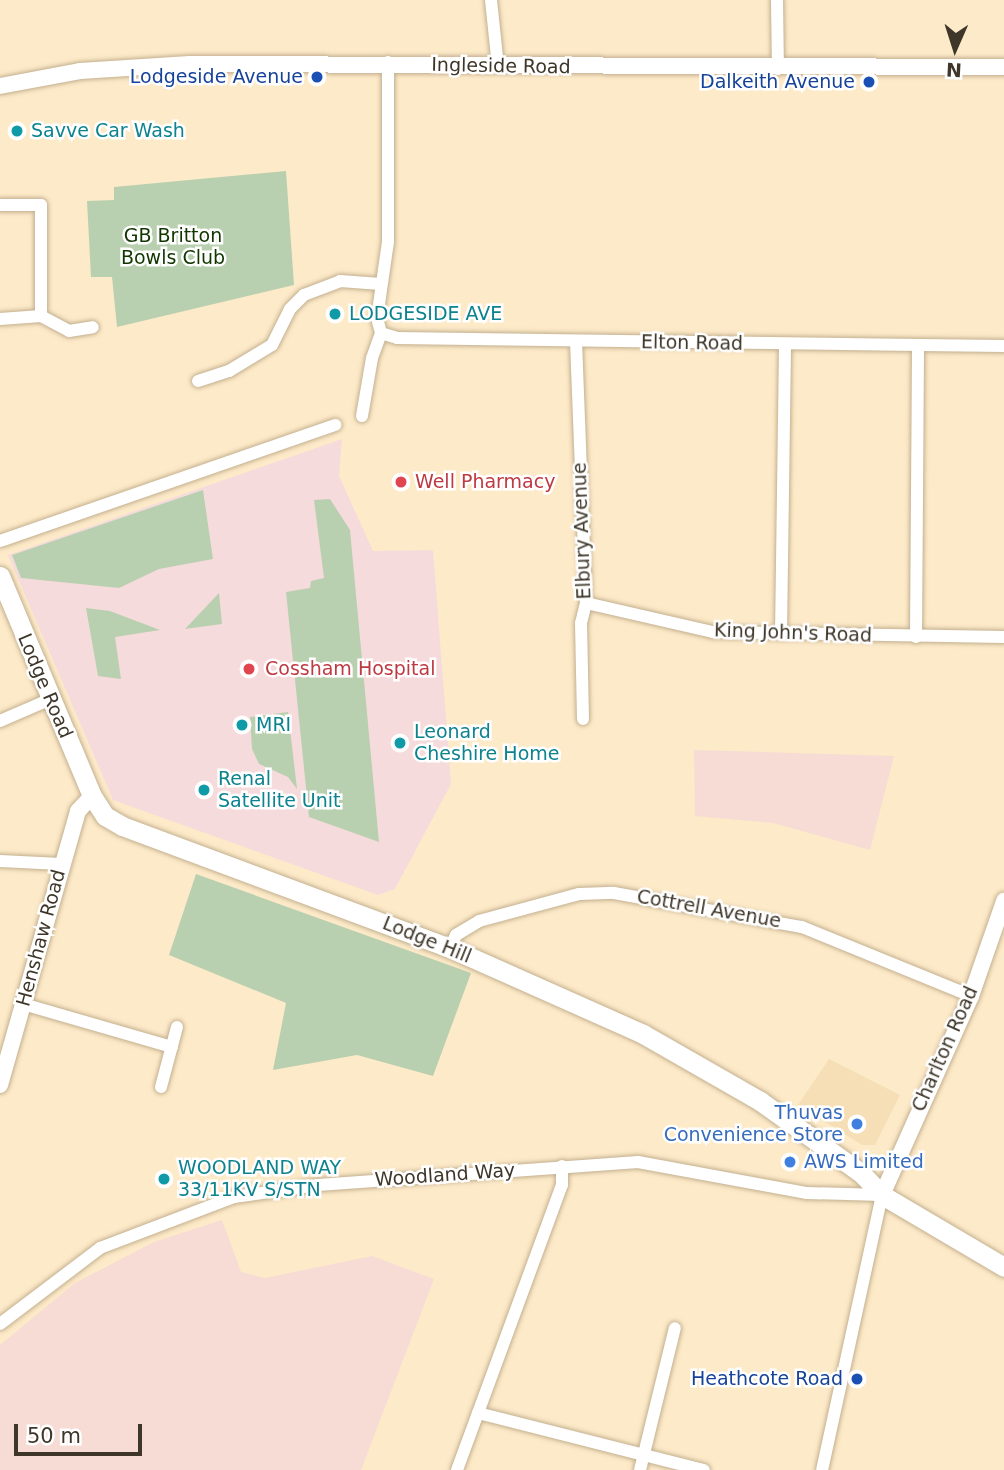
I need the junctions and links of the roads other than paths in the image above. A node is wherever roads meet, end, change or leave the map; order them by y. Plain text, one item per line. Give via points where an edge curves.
1 (491, 0) edge
2 (777, 0) edge
3 (388, 62) junction
4 (498, 67) junction
5 (1004, 67) edge
6 (778, 69) junction
7 (0, 86) edge
8 (0, 205) edge
9 (381, 284) junction
10 (41, 316) junction
11 (0, 319) edge
12 (93, 327) dead end
13 (381, 333) junction
14 (576, 341) junction
15 (785, 344) junction
16 (918, 345) junction
17 (1004, 346) edge
18 (198, 381) dead end
19 (362, 416) dead end
20 (335, 425) dead end
21 (0, 541) edge
22 (0, 576) edge
23 (586, 604) junction
24 (781, 634) junction
25 (916, 637) junction
26 (1004, 637) edge
27 (51, 699) junction
28 (583, 719) dead end
29 (0, 721) edge
30 (92, 796) junction
31 (0, 861) edge
32 (61, 864) junction
33 (1004, 901) edge
34 (450, 947) junction
35 (971, 996) junction
36 (23, 1004) junction
37 (177, 1027) dead end
38 (172, 1046) junction
39 (6, 1047) edge
40 (0, 1085) edge
41 (161, 1087) dead end
42 (562, 1166) junction
43 (882, 1195) junction
44 (1004, 1267) edge
45 (0, 1324) edge
46 (675, 1328) dead end
47 (478, 1413) junction
48 (644, 1454) junction
49 (457, 1470) edge
50 (640, 1470) edge
51 (705, 1470) edge
52 (822, 1470) edge

1 - 4 street
2 - 6 street
3 - 4 street, Ingleside Road
3 - 7 street, Ingleside Road via 190,64 80,71
3 - 9 street via 388,242
4 - 6 street, Ingleside Road
5 - 6 street, Ingleside Road
8 - 10 street via 41,205
9 - 13 street via 377,318
9 - 18 street via 340,281 304,295 290,309 272,345 229,371
10 - 11 street
10 - 12 street via 69,331
13 - 14 street, Elton Road via 397,338
13 - 19 street
14 - 15 street, Elton Road
14 - 23 street, Elbury Avenue
15 - 16 street, Elton Road
15 - 24 street
16 - 17 street, Elton Road
16 - 25 street
20 - 21 street
22 - 27 main road, Lodge Road
23 - 24 street, King John's Road via 713,632
23 - 28 street, Elbury Avenue via 581,622
24 - 25 street, King John's Road
25 - 26 street, King John's Road
27 - 29 street
27 - 30 main road, Lodge Road
30 - 32 street, Henshaw Road via 78,811
30 - 34 main road, Lodge Hill via 105,816 122,826
31 - 32 street
32 - 36 street, Henshaw Road
33 - 35 street, Charlton Road
34 - 35 street, Cottrell Avenue via 456,935 479,921 579,894 614,893 802,927
34 - 43 main road, Lodge Hill via 643,1034 760,1101 861,1174
35 - 43 street, Charlton Road
36 - 38 street
36 - 39 street, Henshaw Road
37 - 38 street
38 - 41 street
39 - 40 street, Henshaw Road
42 - 43 street, Woodland Way via 638,1161 807,1193
42 - 45 street, Woodland Way via 318,1185 234,1197 100,1248
42 - 47 street via 562,1185
43 - 44 main road, Lodge Hill
43 - 52 street
46 - 48 street
47 - 48 street
47 - 49 street
48 - 50 street
48 - 51 street

